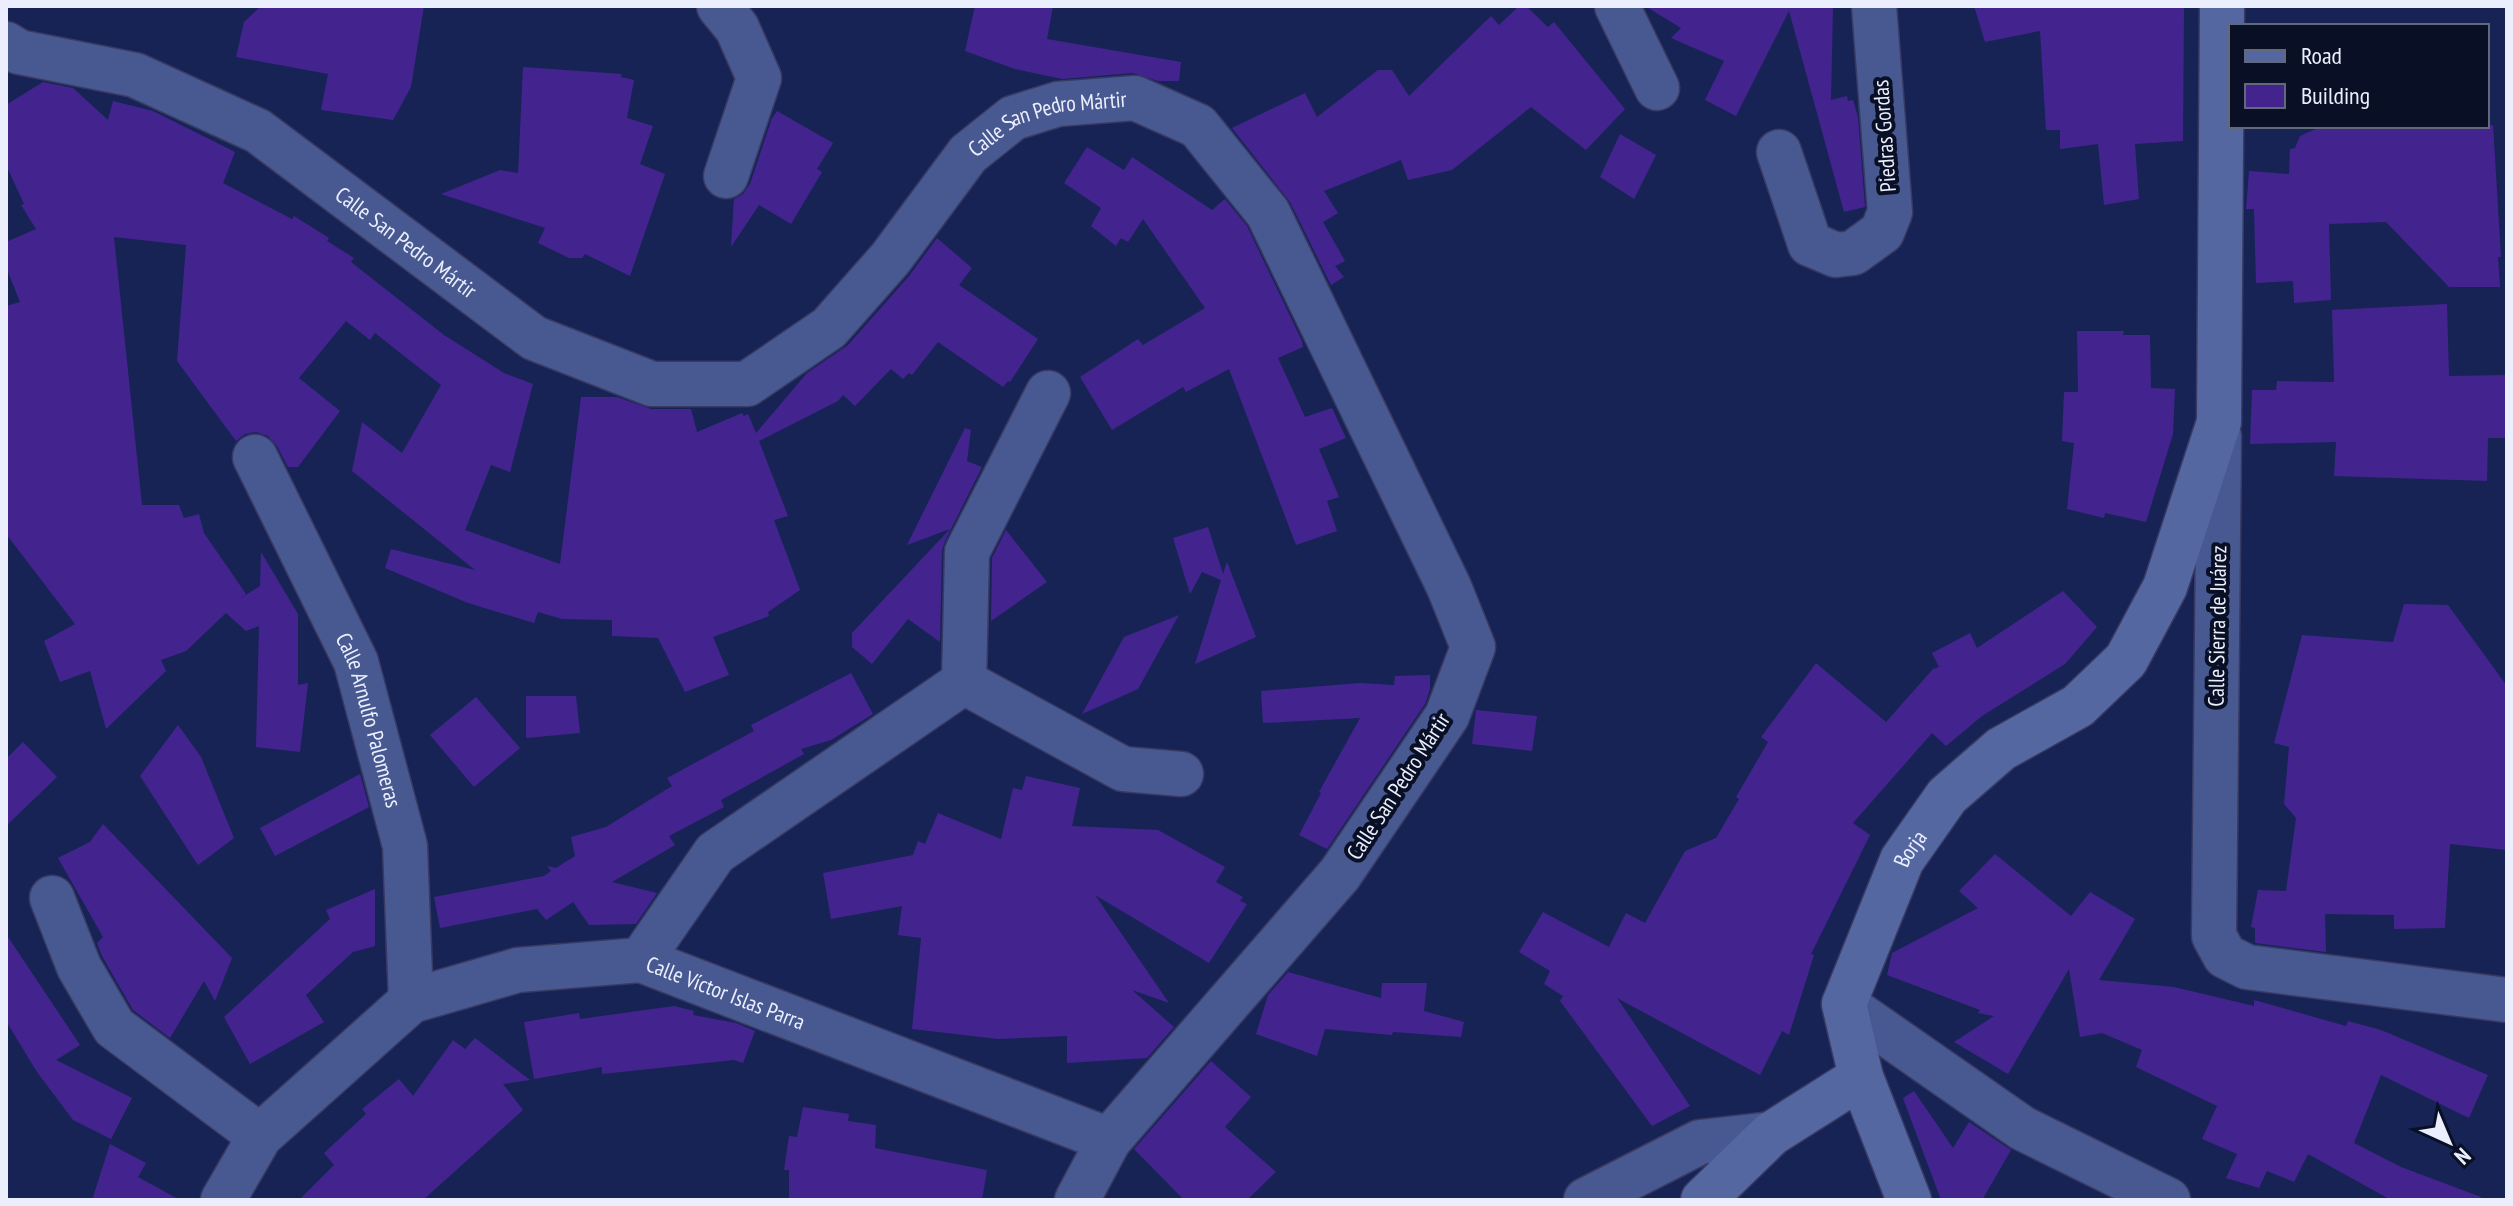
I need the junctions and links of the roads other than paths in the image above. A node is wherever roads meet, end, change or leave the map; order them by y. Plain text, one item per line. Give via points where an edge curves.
1 (719, 6) edge
2 (1617, 6) edge
3 (1874, 6) edge
4 (2222, 6) edge
5 (6, 44) edge
6 (1657, 88) dead end
7 (1779, 152) dead end
8 (726, 176) dead end
9 (1048, 393) dead end
10 (2219, 422) junction
11 (255, 457) dead end
12 (964, 682) junction
13 (1181, 774) dead end
14 (52, 898) dead end
15 (641, 960) junction
16 (2507, 1000) edge
17 (411, 1001) junction
18 (1844, 1004) junction
19 (1861, 1077) junction
20 (1771, 1134) junction
21 (260, 1136) junction
22 (1109, 1140) junction
23 (223, 1200) edge
24 (1077, 1200) edge
25 (1586, 1200) edge
26 (1703, 1200) edge
27 (1909, 1200) edge
28 (2168, 1200) edge

1 - 8 street via 737,28 759,78
2 - 6 street
3 - 7 street, Piedras Gordas via 1890,212 1882,232 1853,253 1836,255 1810,244
4 - 10 street, Calle Sierra de Juárez
5 - 22 street, Calle San Pedro Mártir via 19,52 135,75 258,131 534,338 652,384 747,384 829,328 890,259 968,154 1013,118 1058,104 1135,98 1198,126 1268,213 1473,647 1447,716 1340,874
9 - 12 street via 967,552
10 - 16 street, Calle Sierra de Juárez via 2214,936 2225,956 2247,967
10 - 18 street, Borja via 2165,587 2126,660 2078,706 2001,749 1947,796 1902,860
11 - 17 street, Calle Arnulfo Palomeras via 356,662 405,846
12 - 13 street via 1123,769
12 - 15 street via 715,853
14 - 21 street via 79,967 114,1027
15 - 17 street, Calle Víctor Islas Parra via 518,970
15 - 22 street, Calle Víctor Islas Parra
17 - 21 street, Calle Víctor Islas Parra
18 - 19 street
18 - 28 street via 2022,1128
19 - 20 street
19 - 27 street
20 - 25 street via 1700,1142
20 - 26 street
21 - 23 street, Calle Víctor Islas Parra
22 - 24 street, Calle San Pedro Mártir

